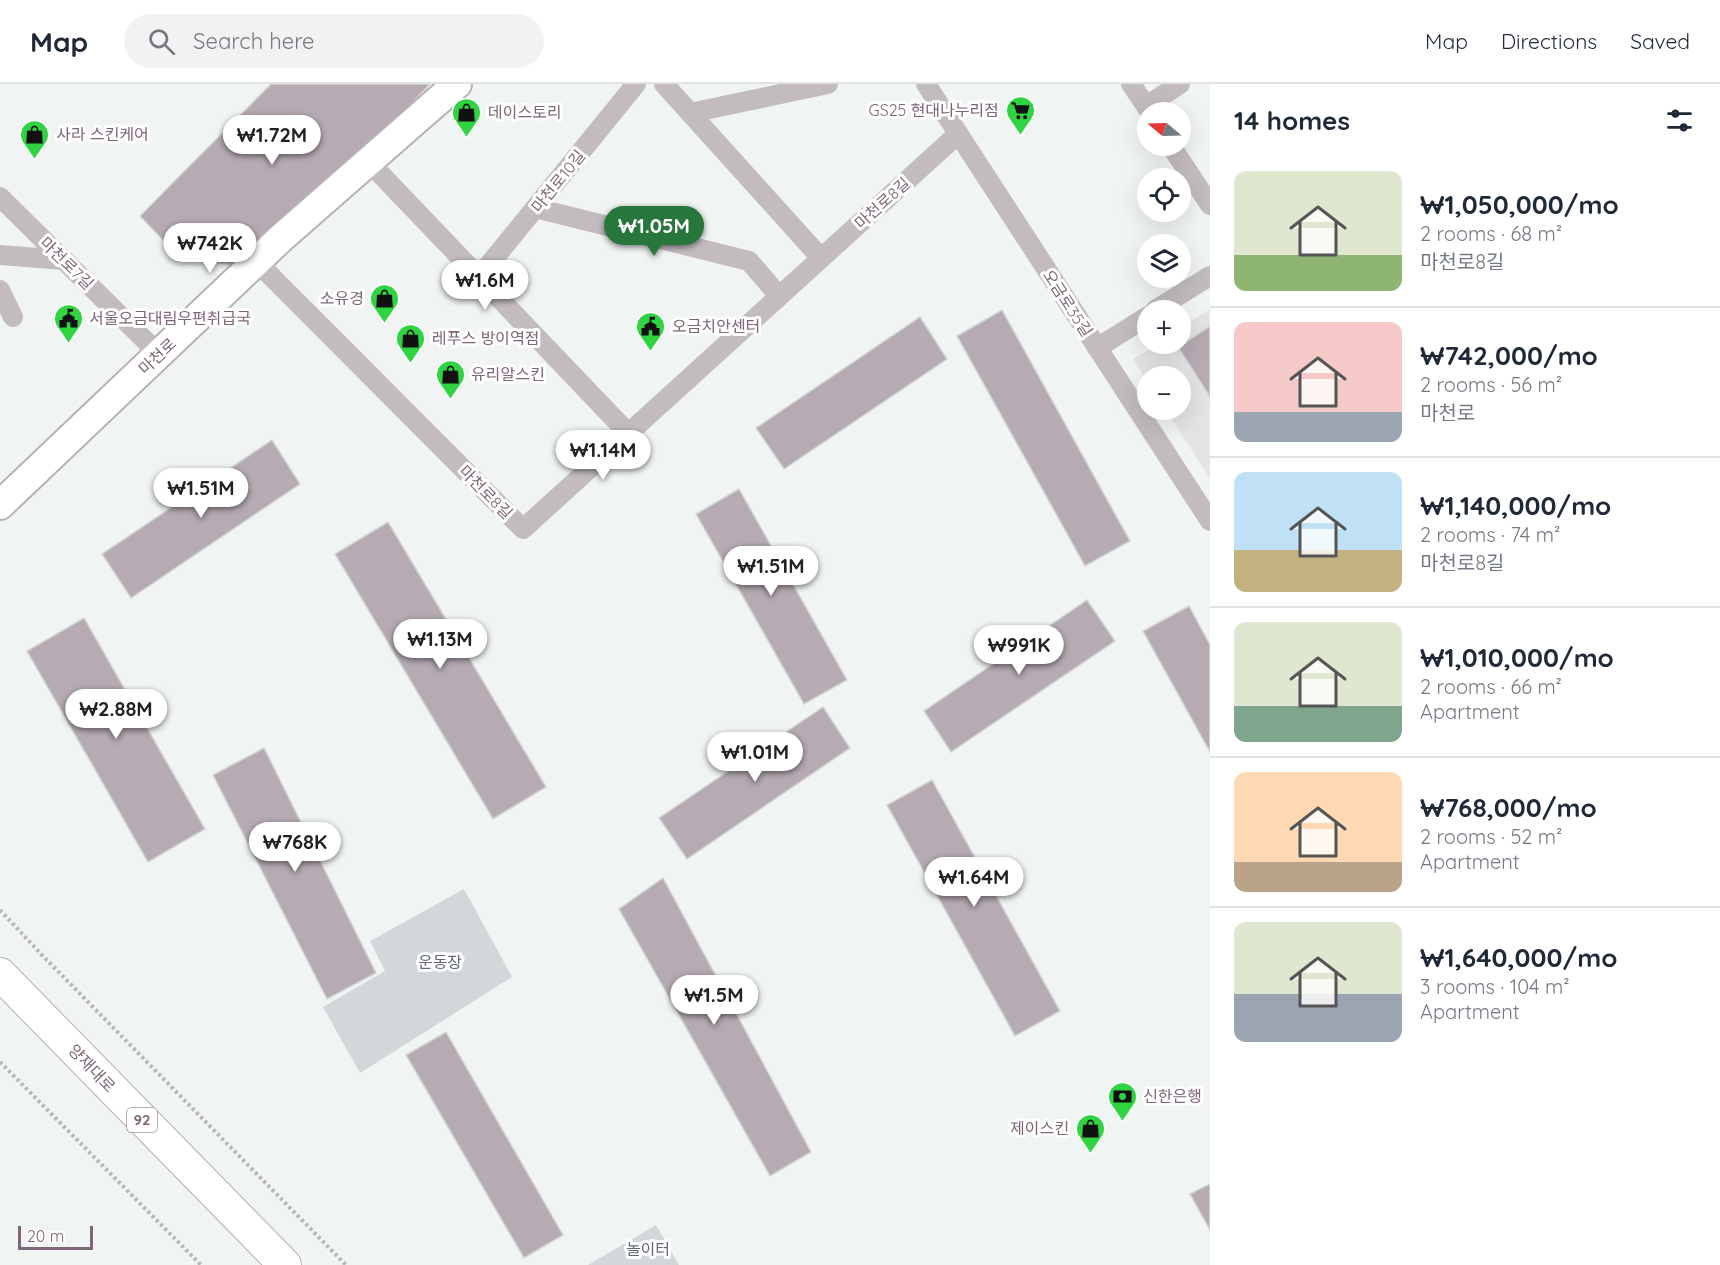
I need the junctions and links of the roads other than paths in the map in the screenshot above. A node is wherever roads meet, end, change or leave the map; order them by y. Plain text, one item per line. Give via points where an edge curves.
1 (458, 84) edge
2 (636, 84) edge
3 (664, 84) edge
4 (828, 84) edge
5 (926, 84) edge
6 (1131, 84) edge
7 (1180, 84) edge
8 (1143, 102) edge
9 (1157, 102) edge
10 (690, 113) junction
11 (958, 134) junction
12 (1178, 156) edge
13 (369, 162) junction
14 (0, 197) edge
15 (1210, 205) edge
16 (535, 208) junction
17 (0, 255) edge
18 (821, 258) junction
19 (64, 260) junction
20 (256, 262) junction
21 (1210, 276) edge
22 (479, 277) junction
23 (0, 290) edge
24 (779, 297) junction
25 (1171, 300) edge
26 (13, 317) dead end
27 (1137, 322) edge
28 (1097, 348) junction
29 (159, 354) junction
30 (628, 434) junction
31 (0, 505) edge
32 (1210, 521) edge
33 (0, 974) edge
34 (285, 1265) edge

1 - 13 street, 마천로
2 - 16 street, 마천로10길
3 - 10 street
4 - 10 street
5 - 11 street, 오금로35길
6 - 8 street
7 - 9 street
10 - 18 street
11 - 18 street, 마천로8길
11 - 28 street, 오금로35길
12 - 15 street
13 - 20 street, 마천로
13 - 22 street
14 - 19 street, 마천로7길
16 - 22 street, 마천로10길
16 - 24 street via 749,261
17 - 19 street
18 - 24 street, 마천로8길
19 - 29 street, 마천로7길
20 - 29 street, 마천로
20 - 30 street, 마천로8길 via 523,529
21 - 25 street
22 - 30 street
23 - 26 street
24 - 30 street, 마천로8길
27 - 28 street
28 - 32 street, 오금로35길
29 - 31 street, 마천로
33 - 34 main road, 양재대로 / 92

